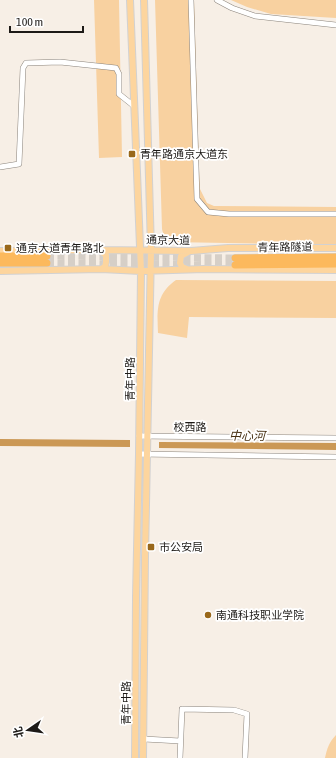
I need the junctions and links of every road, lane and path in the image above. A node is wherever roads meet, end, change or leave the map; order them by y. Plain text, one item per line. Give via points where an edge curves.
1 (130, 0) edge
2 (144, 0) edge
3 (191, 0) edge
4 (217, 0) edge
5 (336, 25) edge
6 (134, 106) junction
7 (0, 167) edge
8 (336, 214) edge
9 (336, 248) edge
10 (99, 250) junction
11 (140, 250) junction
12 (151, 250) junction
13 (191, 250) junction
14 (0, 252) edge
15 (0, 256) edge
16 (336, 257) edge
17 (0, 263) edge
18 (336, 264) edge
19 (187, 269) junction
20 (101, 270) junction
21 (336, 270) edge
22 (0, 271) edge
23 (141, 271) junction
24 (151, 271) junction
25 (139, 436) junction
26 (147, 436) junction
27 (336, 438) edge
28 (139, 454) junction
29 (147, 454) junction
30 (336, 457) edge
31 (144, 739) junction
32 (180, 741) junction
33 (136, 758) edge
34 (143, 758) edge
35 (180, 758) edge
36 (245, 758) edge

1 - 6 main road, 青年中路
2 - 12 main road, 青年中路
3 - 8 street via 198,199 202,206 208,212 229,214
4 - 5 street via 255,16
6 - 7 street via 119,94 119,74 116,68 60,62 26,63 23,68 19,164
6 - 11 main road, 青年中路
9 - 13 main road, 通京大道
10 - 11 main road, 通京大道
10 - 14 main road, 通京大道
10 - 20 main road via 106,255 105,267
11 - 12 main road, 通京大道
11 - 23 main road, 青年中路
12 - 13 main road, 通京大道
12 - 24 main road, 青年中路
13 - 19 main road via 181,256 182,267
15 - 17 highway via 47,259
16 - 18 highway, 青年路隧道 via 235,262
19 - 21 main road
19 - 24 main road
20 - 22 main road
20 - 23 main road
23 - 24 main road
23 - 25 main road, 青年中路
24 - 26 main road, 青年中路
25 - 26 street, 校西路
25 - 28 main road, 青年中路
26 - 27 street, 校西路
26 - 29 main road, 青年中路
28 - 29 street
28 - 33 main road, 青年中路
29 - 30 street
29 - 31 main road, 青年中路
31 - 32 street
31 - 34 main road, 青年中路
32 - 35 street
32 - 36 street via 182,709 234,710 247,714

